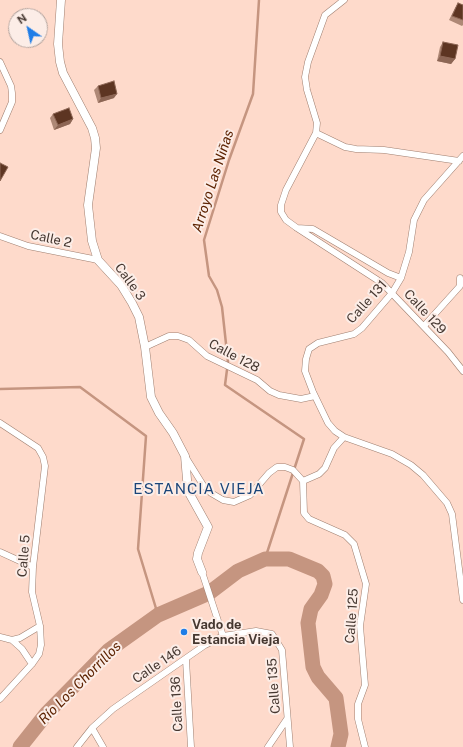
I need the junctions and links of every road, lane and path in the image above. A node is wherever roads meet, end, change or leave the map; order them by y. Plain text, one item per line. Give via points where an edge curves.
1 (61, 0) edge
2 (344, 0) edge
3 (0, 62) edge
4 (0, 130) edge
5 (316, 133) junction
6 (461, 159) edge
7 (297, 228) junction
8 (0, 236) edge
9 (98, 260) junction
10 (401, 278) junction
11 (460, 278) dead end
12 (392, 293) junction
13 (424, 326) junction
14 (145, 347) junction
15 (463, 371) edge
16 (315, 396) junction
17 (0, 423) edge
18 (344, 437) junction
19 (185, 456) junction
20 (303, 481) junction
21 (0, 552) edge
22 (33, 567) junction
23 (202, 572) joint
24 (463, 600) edge
25 (40, 626) junction
26 (264, 632) joint
27 (222, 636) junction
28 (0, 637) edge
29 (12, 640) junction
30 (186, 660) junction
31 (32, 664) junction
32 (0, 699) edge
33 (287, 718) junction
34 (92, 728) junction
35 (77, 747) edge
36 (103, 747) edge
37 (191, 747) edge
38 (268, 747) edge
39 (290, 747) edge
40 (365, 747) edge

1 - 9 street, Calle 3 via 58,44 60,62 96,138 88,205 92,241
2 - 5 street via 325,15 308,62 305,77 317,123
3 - 4 street via 12,93 12,102
5 - 6 street via 345,147 356,149
5 - 7 street, Calle 129 via 283,200 281,212 286,220
6 - 10 street, Calle 131 via 424,200 414,220
7 - 10 street via 313,229
7 - 12 street, Calle 129 via 382,283
8 - 9 street, Calle 2 via 28,246
9 - 14 street, Calle 3 via 121,285 132,303 139,317
10 - 12 street, Calle 131
11 - 13 street via 460,286
12 - 13 street, Calle 129
12 - 16 street, Calle 131 via 354,334 318,343 309,349 305,371
13 - 15 street, Calle 129
14 - 16 street, Calle 128 via 169,336 178,336 189,340 208,356 257,380 279,395 301,398
14 - 19 street, Calle 3 via 151,397
16 - 18 street, Calle 131 via 328,423
17 - 22 street, Calle 5 via 32,442 44,457 45,479
18 - 20 street via 334,448 325,468 319,474
18 - 24 street via 392,454 411,465 447,503 452,514
19 - 20 street via 204,485 223,500 234,502 243,499 277,467 293,470
19 - 23 street, Calle 3 via 188,491 208,527 197,559
20 - 40 street, Calle 125 via 304,513 309,519 352,540 366,584 360,626 365,685 358,704 358,719
21 - 22 street
22 - 25 street, Calle 5 via 32,592
23 - 27 street
25 - 29 street via 25,636
25 - 31 street, Calle 5 via 39,654
26 - 27 street, Calle 146
26 - 33 street, Calle 135 via 272,634 282,650
27 - 30 street, Calle 146
28 - 29 street
29 - 31 street
30 - 34 street, Calle 146 via 113,709
30 - 37 street, Calle 136
31 - 32 street, Calle 5
33 - 38 street
33 - 39 street, Calle 135
34 - 35 street, Calle 146
34 - 36 street

